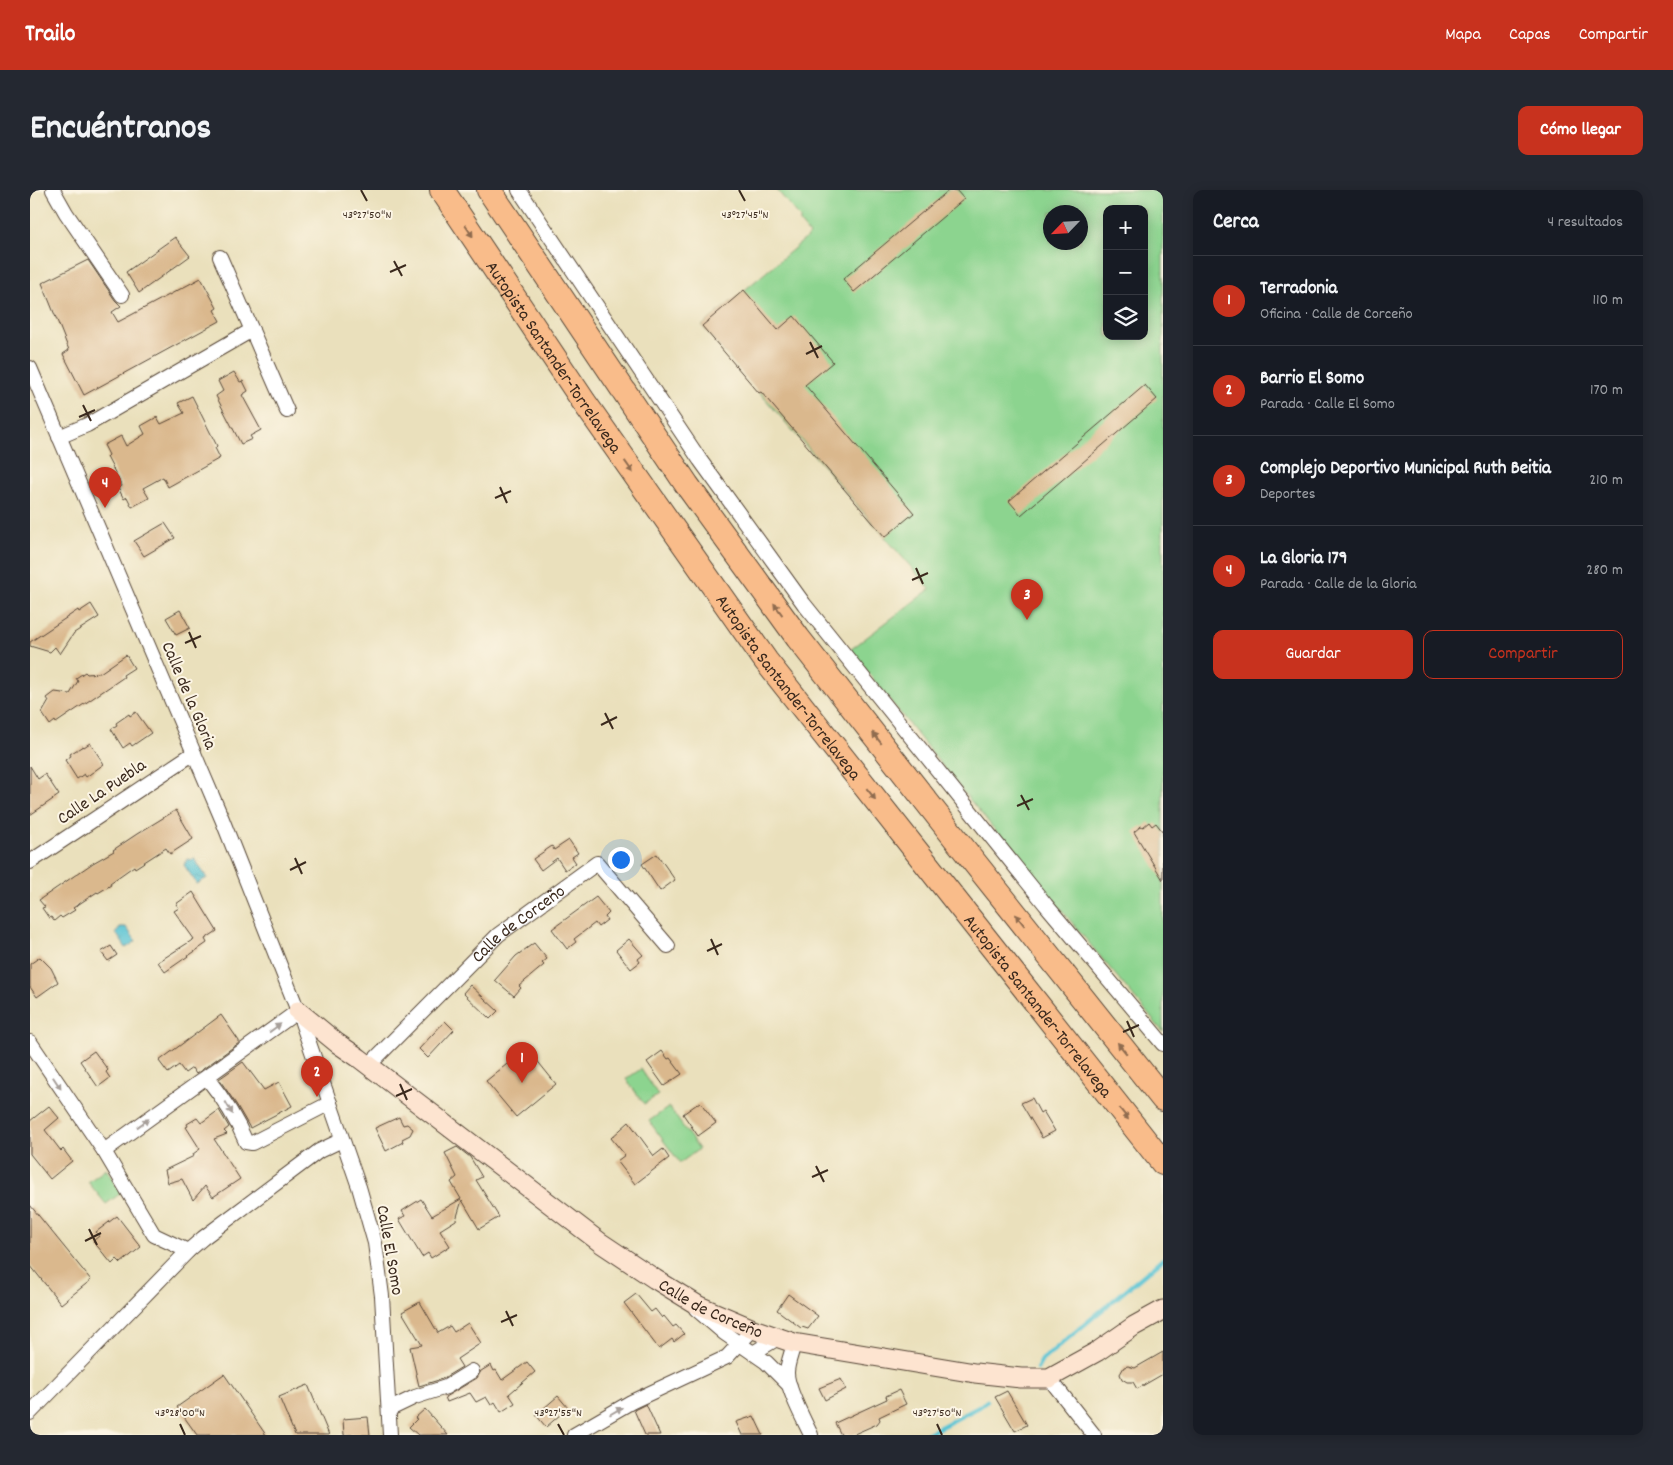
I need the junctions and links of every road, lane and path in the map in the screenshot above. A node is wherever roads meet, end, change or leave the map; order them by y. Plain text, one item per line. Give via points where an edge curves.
1 (53, 190) edge
2 (442, 190) edge
3 (489, 190) edge
4 (519, 190) edge
5 (220, 257) dead end
6 (122, 295) dead end
7 (252, 330) junction
8 (30, 370) edge
9 (287, 411) dead end
10 (59, 437) junction
11 (194, 753) junction
12 (30, 862) edge
13 (668, 946) dead end
14 (298, 1011) junction
15 (307, 1038) junction
16 (30, 1042) edge
17 (337, 1043) junction
18 (1163, 1044) edge
19 (369, 1065) junction
20 (207, 1078) junction
21 (1163, 1099) edge
22 (330, 1103) junction
23 (342, 1140) junction
24 (104, 1152) junction
25 (1163, 1163) edge
26 (188, 1251) junction
27 (1163, 1310) edge
28 (747, 1336) junction
29 (786, 1341) junction
30 (753, 1352) junction
31 (472, 1371) dead end
32 (1049, 1378) junction
33 (790, 1386) junction
34 (390, 1409) junction
35 (30, 1413) edge
36 (390, 1435) edge
37 (574, 1435) edge
38 (811, 1435) edge
39 (1094, 1435) edge

1 - 6 street
2 -> 25 highway, Autopista Santander-Torrelavega via 584,402 766,661
21 -> 3 highway via 798,638 687,485
4 - 18 street via 700,460 804,604 1046,905
5 - 7 street
7 - 9 street
7 - 10 street via 87,425
8 - 10 street, Calle de la Gloria
10 - 11 street, Calle de la Gloria
11 - 12 street, Calle La Puebla
11 - 14 street, Calle de la Gloria
13 - 19 street, Calle de Corceño via 597,863 498,935
14 - 15 street, Calle de la Gloria
14 - 17 main road, Calle de Corceño
20 -> 14 street
15 - 17 main road, Calle de Corceño
15 - 22 street, Calle El Somo
16 -> 24 street
17 - 19 main road, Calle de Corceño
19 - 28 main road, Calle de Corceño via 601,1243
20 -> 22 street via 224,1099 246,1142 252,1142
24 -> 20 street
22 - 23 street, Calle El Somo
23 - 26 street via 319,1151
23 - 34 street, Calle El Somo via 375,1242
24 - 26 street via 154,1235
26 - 35 street
27 - 32 main road
28 - 29 main road, Calle de Corceño
28 - 30 street
37 -> 28 street, Calle de Corceño via 631,1402 727,1357
29 - 30 street
29 - 32 main road, Calle de Corceño via 975,1373
29 - 33 street
30 - 33 street
31 - 34 street via 446,1387
32 - 39 street
33 - 38 street
34 - 36 street, Calle El Somo

